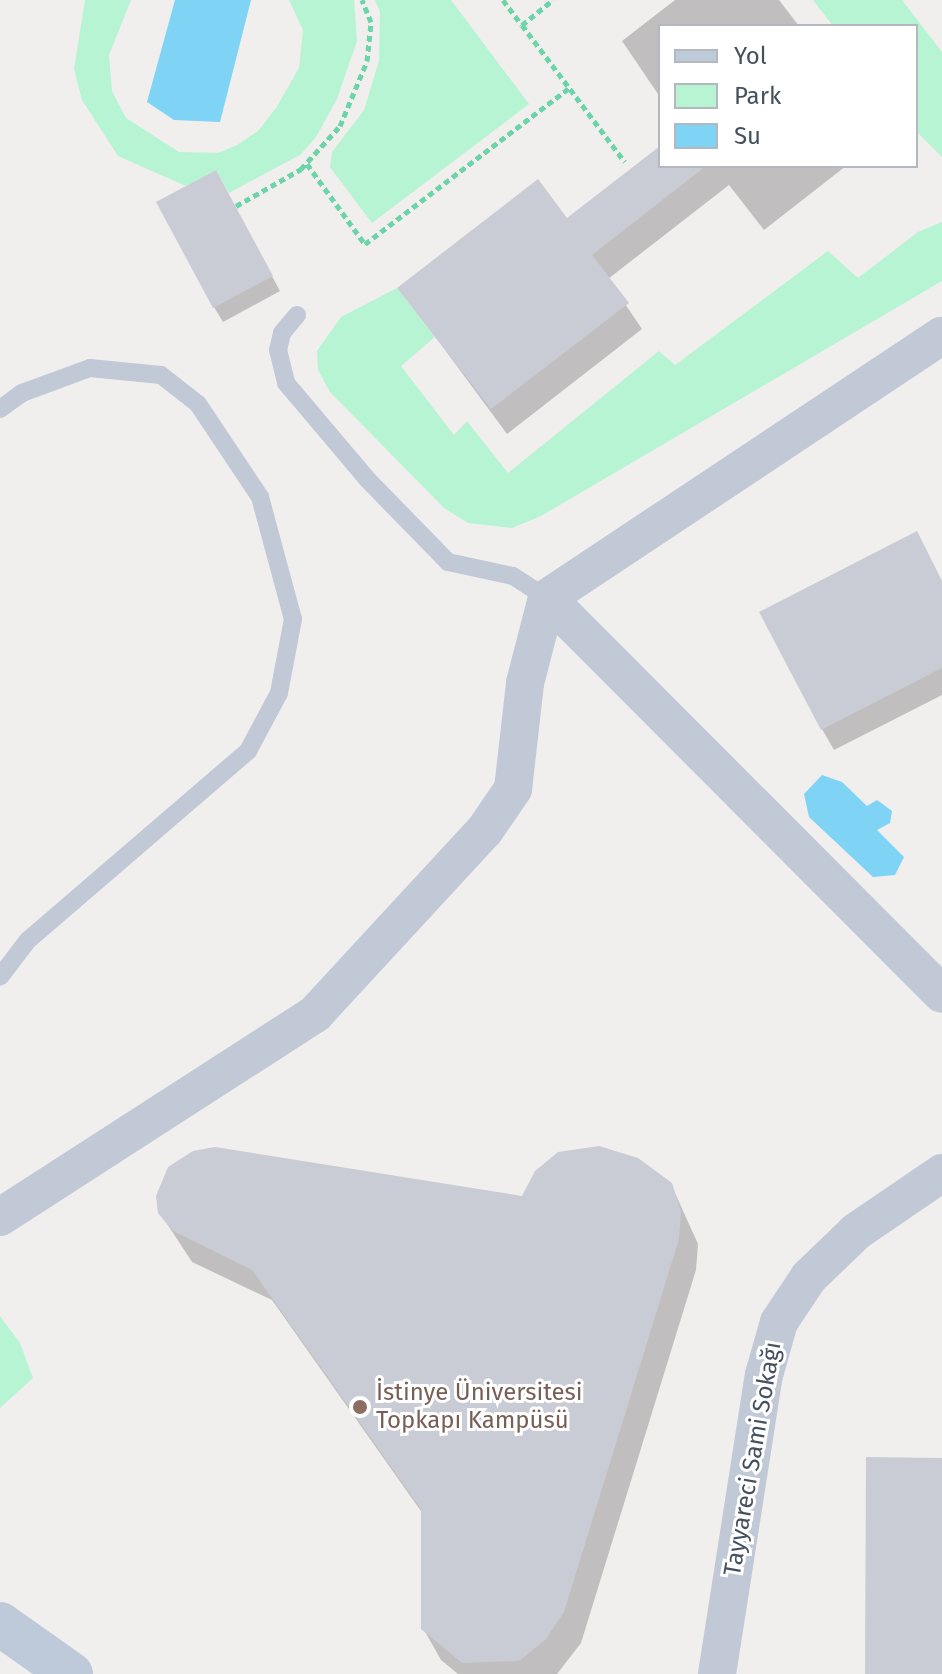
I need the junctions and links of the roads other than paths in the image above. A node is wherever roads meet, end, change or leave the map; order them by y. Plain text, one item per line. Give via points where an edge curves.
1 (297, 315) dead end
2 (942, 336) edge
3 (0, 409) edge
4 (547, 598) junction
5 (0, 977) edge
6 (942, 994) edge
7 (942, 1173) edge
8 (0, 1217) edge
9 (0, 1624) edge
10 (71, 1674) edge
11 (717, 1674) edge

1 - 4 lane via 282,333 278,350 286,383 367,479 448,562 513,576
2 - 4 street
3 - 5 lane via 22,393 90,368 161,375 198,404 260,497 293,619 279,693 248,751 28,940
4 - 6 street
4 - 8 street via 525,683 513,789 485,830 315,1014
7 - 11 street, Tayyareci Sami Sokağı via 857,1231 809,1277 779,1322 764,1375
9 - 10 main road

